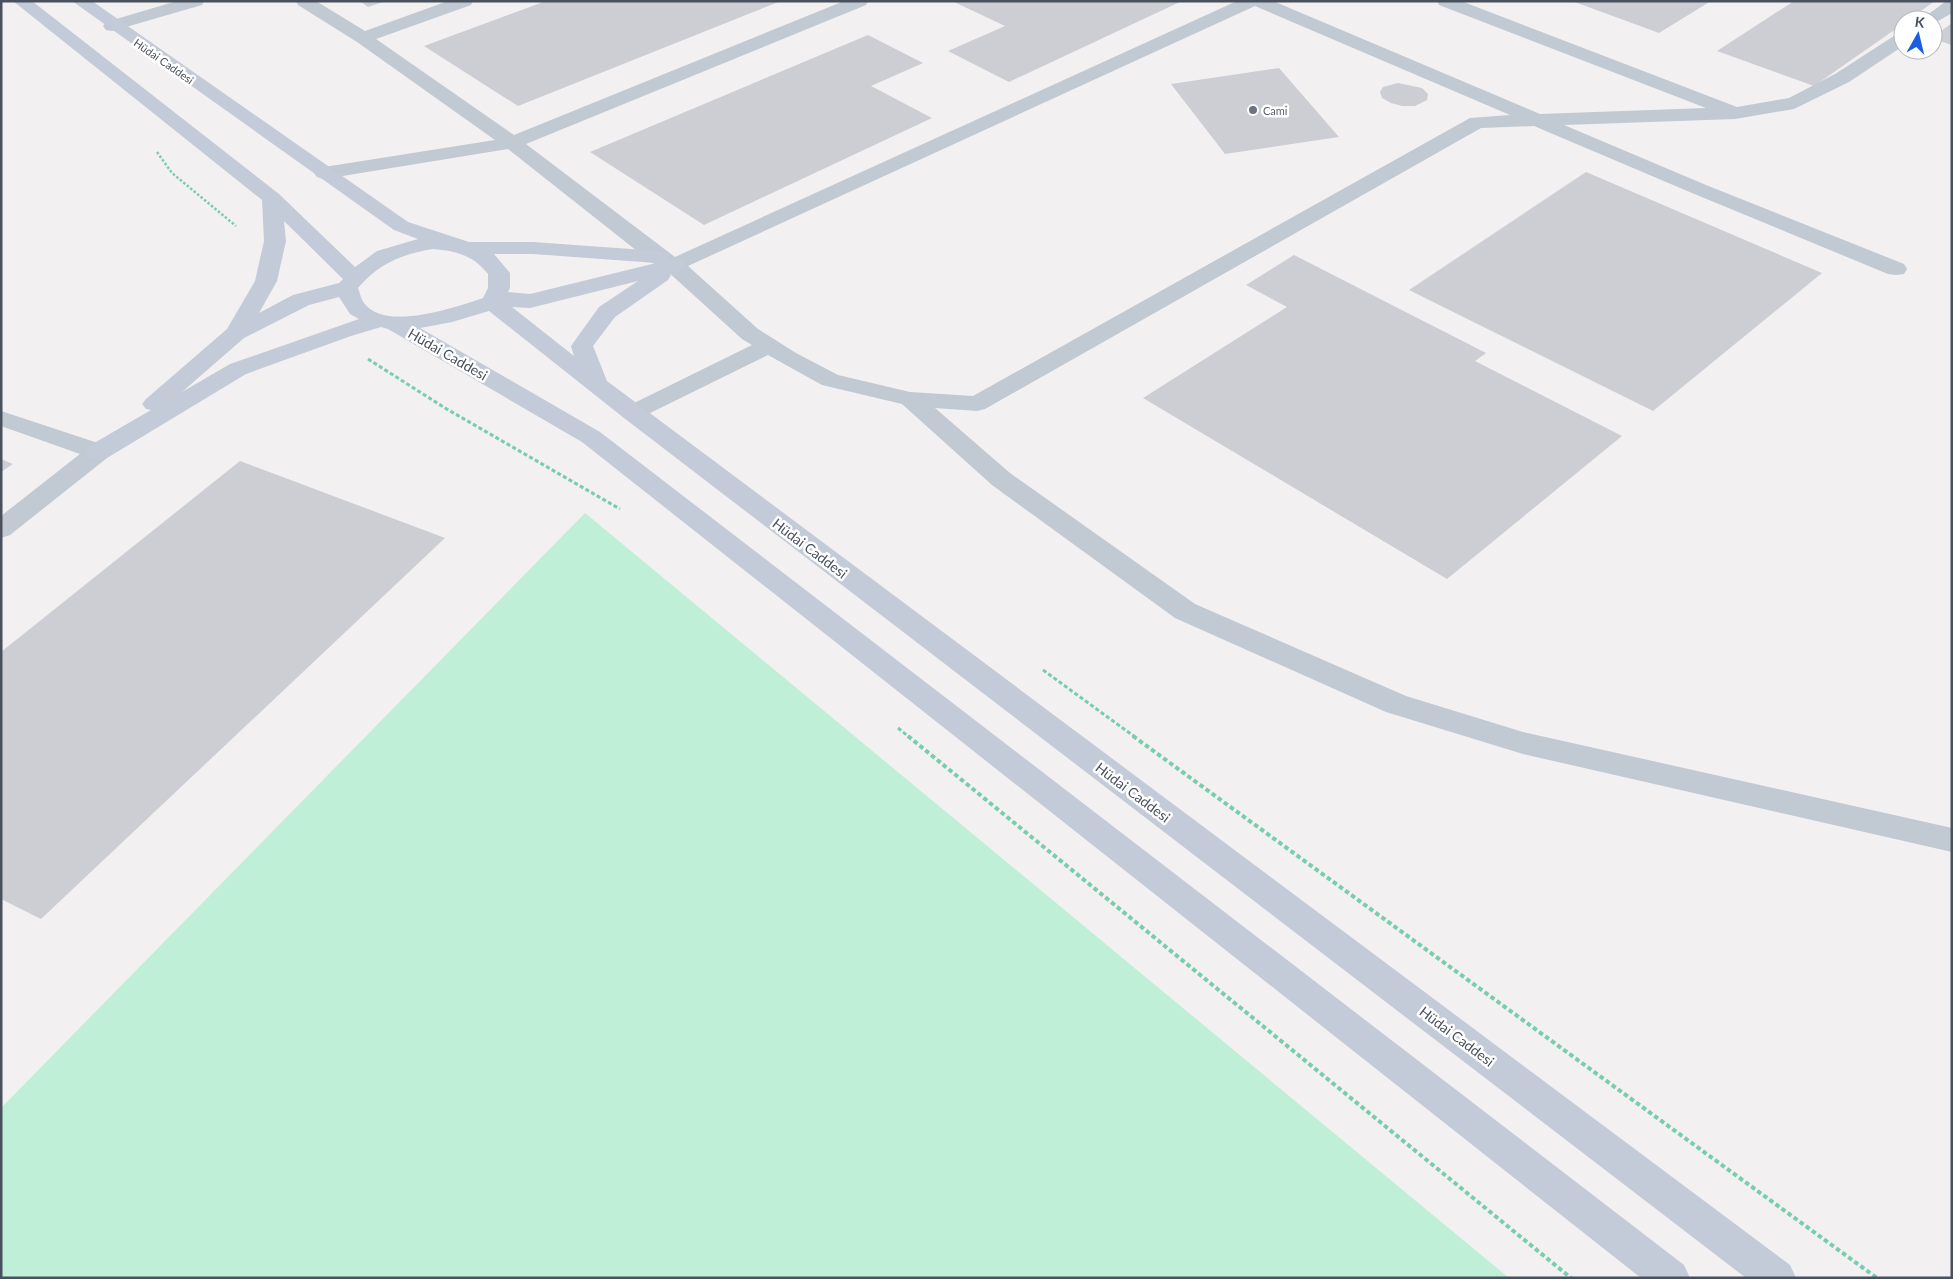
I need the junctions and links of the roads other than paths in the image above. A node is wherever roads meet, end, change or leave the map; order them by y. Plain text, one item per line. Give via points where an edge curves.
1 (21, 1) edge
2 (80, 1) edge
3 (196, 1) edge
4 (304, 1) edge
5 (465, 1) edge
6 (860, 1) edge
7 (1252, 1) edge
8 (1258, 1) edge
9 (1445, 1) edge
10 (112, 26) junction
11 (363, 38) junction
12 (1893, 45) edge
13 (1735, 113) junction
14 (1538, 121) junction
15 (512, 142) junction
16 (324, 173) junction
17 (272, 198) junction
18 (462, 246) junction
19 (666, 261) junction
20 (1896, 269) dead end
21 (350, 283) junction
22 (494, 299) junction
23 (386, 321) junction
24 (236, 333) junction
25 (768, 346) junction
26 (597, 386) junction
27 (910, 400) junction
28 (632, 413) junction
29 (1, 418) edge
30 (98, 452) junction
31 (1, 529) edge
32 (1952, 840) edge
33 (1671, 1278) edge
34 (1777, 1278) edge

1 - 17 street
2 - 10 street, Hüdai Caddesi
3 - 10 street
4 - 11 street
5 - 11 street
6 - 15 street
7 - 19 street
8 - 14 street
9 - 13 street
10 - 16 street, Hüdai Caddesi
11 - 15 street
12 - 13 street via 1842,78 1794,103
13 - 14 street
14 - 20 street
14 - 27 street via 1477,122 977,404
15 - 16 street
15 - 19 street
16 - 18 street, Hüdai Caddesi via 401,226
17 - 21 street
17 - 24 street via 275,241 266,280
18 - 19 street via 533,248
18 - 21 street via 433,243 394,250 364,267
18 - 22 street via 484,254 499,273 499,288
19 - 22 street via 530,301
19 - 25 street
19 - 26 street via 607,312 582,346
21 - 23 street, Hüdai Caddesi via 351,300 359,311
21 - 24 street via 301,300
22 - 23 street via 441,318 416,323
22 - 26 street, Hüdai Caddesi
23 - 30 street via 335,334 238,369
23 - 33 street, Hüdai Caddesi via 592,437
24 - 30 street
25 - 27 street via 830,380
25 - 28 street
26 - 28 street, Hüdai Caddesi
27 - 32 street via 1001,479 1185,611 1396,704 1523,743
28 - 34 street, Hüdai Caddesi
29 - 30 street
30 - 31 street

